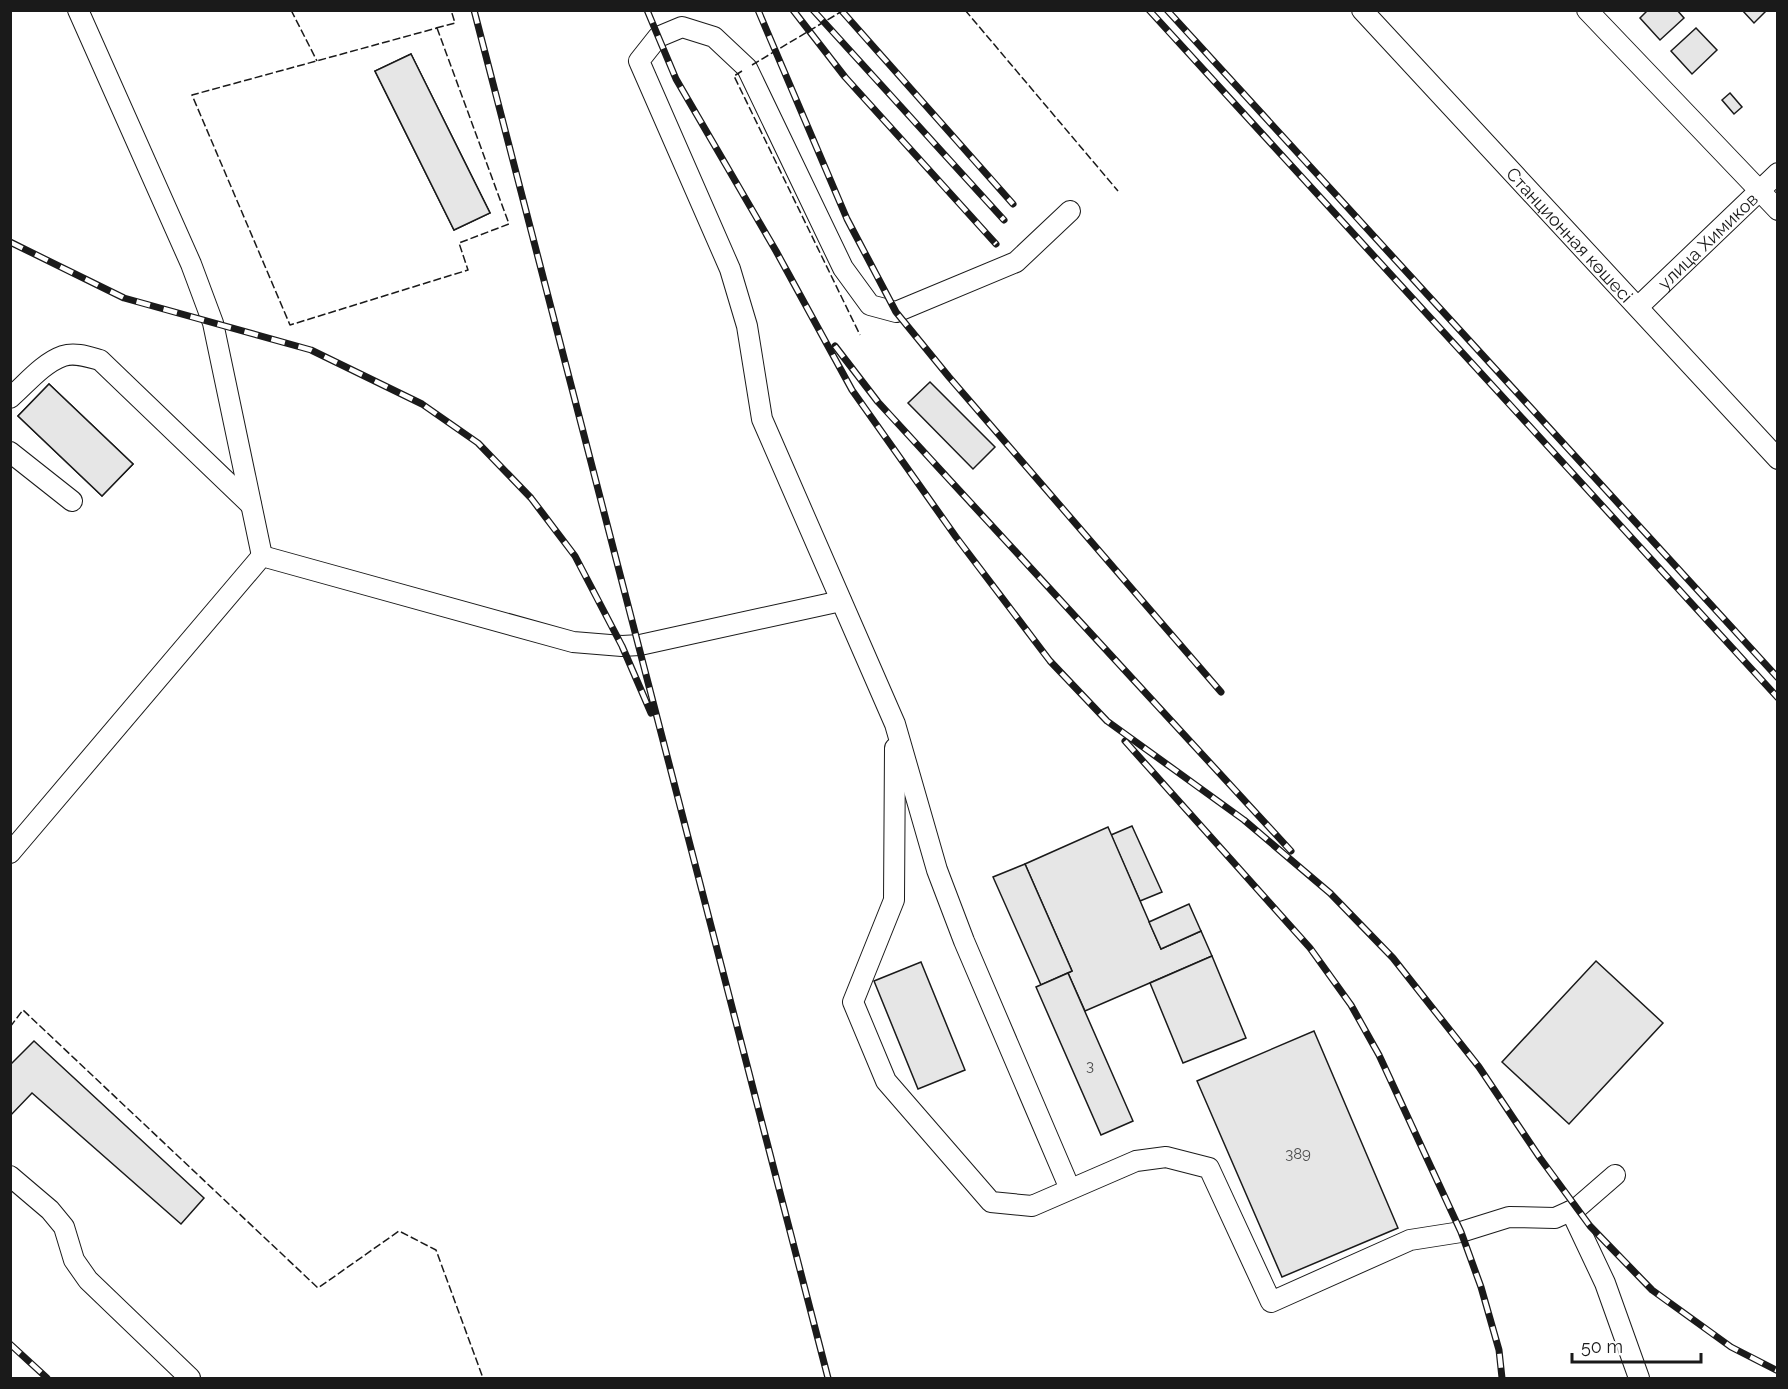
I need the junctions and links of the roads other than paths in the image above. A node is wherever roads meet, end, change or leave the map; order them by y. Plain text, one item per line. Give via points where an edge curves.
1 (78, 10) edge
2 (1362, 10) edge
3 (1587, 10) edge
4 (1778, 173) edge
5 (1760, 191) junction
6 (1778, 210) edge
7 (1070, 211) dead end
8 (1638, 307) junction
9 (10, 398) edge
10 (10, 452) edge
11 (1778, 459) edge
12 (72, 501) dead end
13 (251, 505) junction
14 (262, 556) junction
15 (841, 601) junction
16 (895, 724) junction
17 (10, 853) edge
18 (1615, 1175) dead end
19 (10, 1176) edge
20 (1070, 1189) junction
21 (1571, 1211) junction
22 (190, 1378) edge
23 (1639, 1378) edge

1 - 13 street via 191,264 213,323
2 - 8 street, Станционная көшесі
3 - 5 street
4 - 5 street, улица Химиков
5 - 6 street
5 - 8 street, улица Химиков
7 - 15 street via 1016,261 896,312 870,305 843,268 747,68 714,36 682,27 658,37 639,61 730,269 747,326 762,419
8 - 11 street, Станционная көшесі
9 - 13 street via 42,368 63,356 84,355 100,360
10 - 12 street
13 - 14 street
14 - 15 street via 573,642 622,646
14 - 17 street
15 - 16 street
16 - 20 street via 937,870
16 - 20 street via 894,900 853,1002 886,1080 991,1202 1032,1206
18 - 21 street
19 - 22 street via 64,1227 74,1260 88,1280
20 - 21 street via 1136,1161 1166,1157 1209,1168 1271,1302 1410,1240 1461,1232 1509,1217 1555,1218
21 - 23 street via 1605,1283

